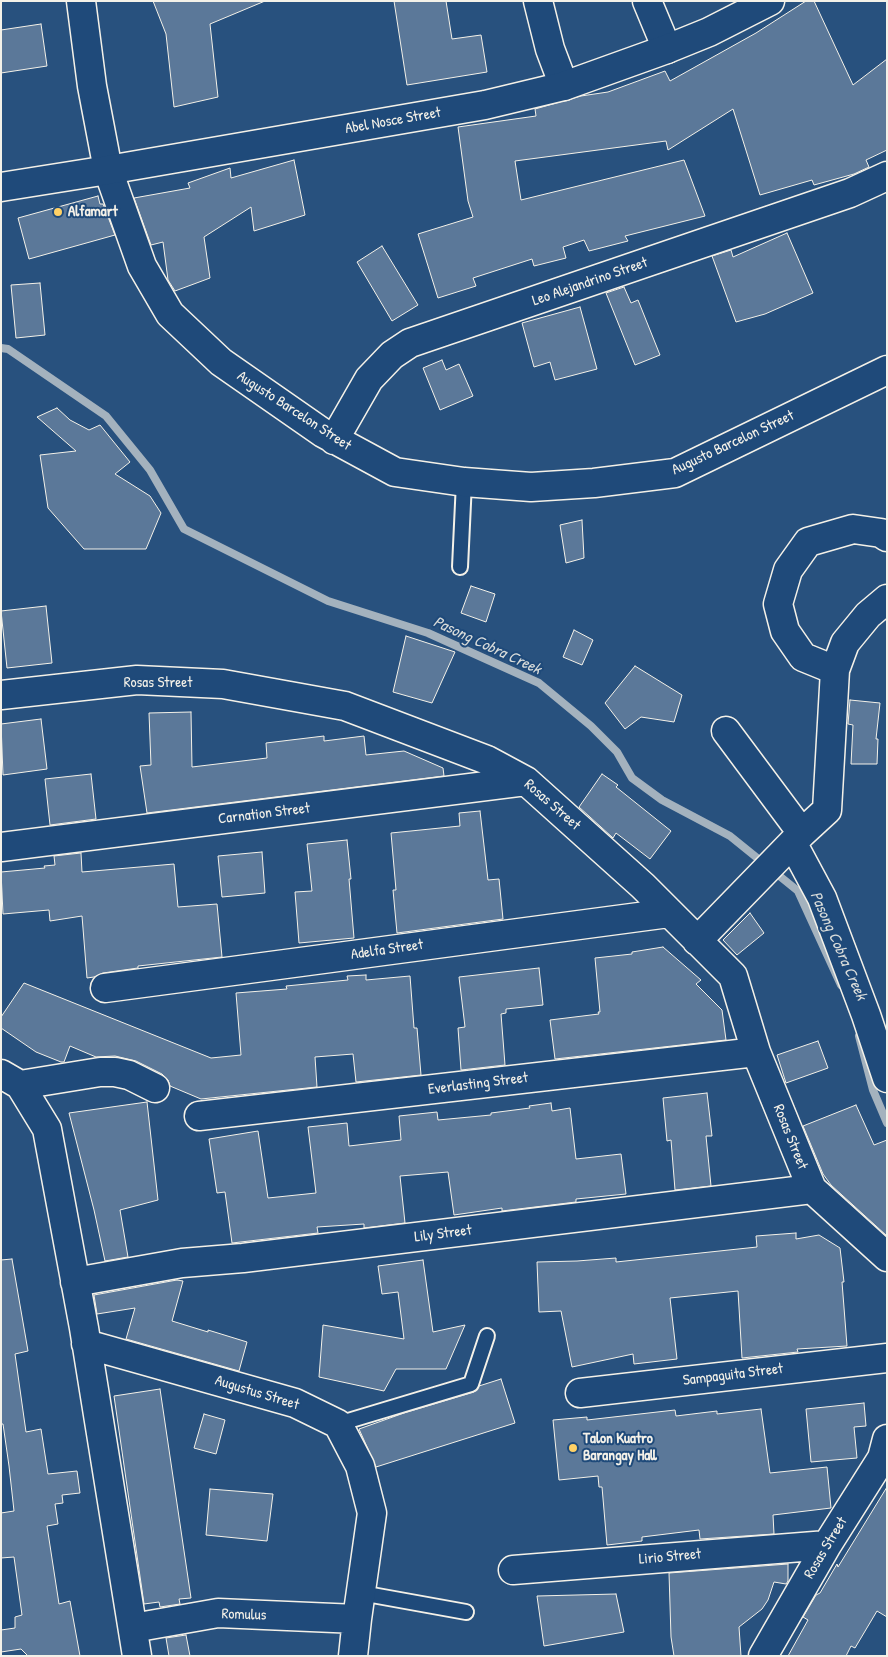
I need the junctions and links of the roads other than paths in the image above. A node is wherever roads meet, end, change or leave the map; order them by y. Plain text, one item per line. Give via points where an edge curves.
1 (81, 1) edge
2 (538, 1) edge
3 (647, 1) edge
4 (763, 3) edge
5 (668, 49) junction
6 (564, 86) junction
7 (108, 170) junction
8 (887, 176) edge
9 (1, 187) edge
10 (887, 370) edge
11 (334, 440) junction
12 (464, 482) junction
13 (887, 537) edge
14 (460, 567) dead end
15 (887, 599) edge
16 (835, 670) junction
17 (1, 695) edge
18 (726, 732) dead end
19 (526, 781) junction
20 (792, 844) junction
21 (1, 847) edge
22 (669, 913) junction
23 (697, 940) junction
24 (105, 988) dead end
25 (756, 1052) junction
26 (887, 1078) edge
27 (11, 1080) edge
28 (155, 1088) dead end
29 (199, 1116) dead end
30 (812, 1189) junction
31 (887, 1257) edge
32 (75, 1282) junction
33 (487, 1336) dead end
34 (86, 1344) junction
35 (887, 1358) edge
36 (580, 1393) dead end
37 (338, 1424) junction
38 (887, 1439) edge
39 (827, 1545) junction
40 (512, 1570) dead end
41 (359, 1606) junction
42 (466, 1612) dead end
43 (133, 1628) junction
44 (137, 1656) edge
45 (353, 1656) edge
46 (763, 1656) edge

1 - 7 street, Augusto Barcelon Street via 92,86
2 - 6 street via 550,49
3 - 5 street
4 - 5 street, Abel Nosce Street via 709,32
5 - 6 street, Abel Nosce Street
6 - 7 street, Abel Nosce Street via 485,105
7 - 9 street, Abel Nosce Street
7 - 11 street, Augusto Barcelon Street via 142,266 170,314 221,362
8 - 11 street, Leo Alejandrino Street via 850,193 410,343 392,355 369,380
10 - 12 street, Augusto Barcelon Street via 675,474 531,487
11 - 12 street, Augusto Barcelon Street via 395,472
12 - 14 lane
13 - 16 street via 881,533 852,529 808,542 788,570 778,604 785,630 803,657
15 - 16 street via 868,615 845,643
16 - 20 street via 827,810
17 - 19 street, Rosas Street via 137,680 223,684 345,706 487,760
18 - 20 street
19 - 21 street, Carnation Street
19 - 22 street, Rosas Street
20 - 23 street
20 - 26 street via 822,898
22 - 23 street, Rosas Street
22 - 24 street, Adelfa Street
23 - 25 street, Rosas Street via 733,976
25 - 29 street, Everlasting Street
25 - 30 street, Rosas Street
27 - 28 street via 115,1072
27 - 32 street via 47,1129
30 - 31 street, Rosas Street
30 - 32 street, Lily Street via 182,1264
32 - 34 street
33 - 37 lane via 471,1384
34 - 37 street, Augustus Street via 295,1403
34 - 43 street
35 - 36 street, Sampaguita Street
37 - 41 street via 360,1466 372,1513
38 - 39 street, Rosas Street via 882,1458
39 - 40 street, Lirio Street
39 - 46 street, Rosas Street
41 - 42 lane
41 - 43 street, Romulus via 218,1613
41 - 45 street
43 - 44 street

